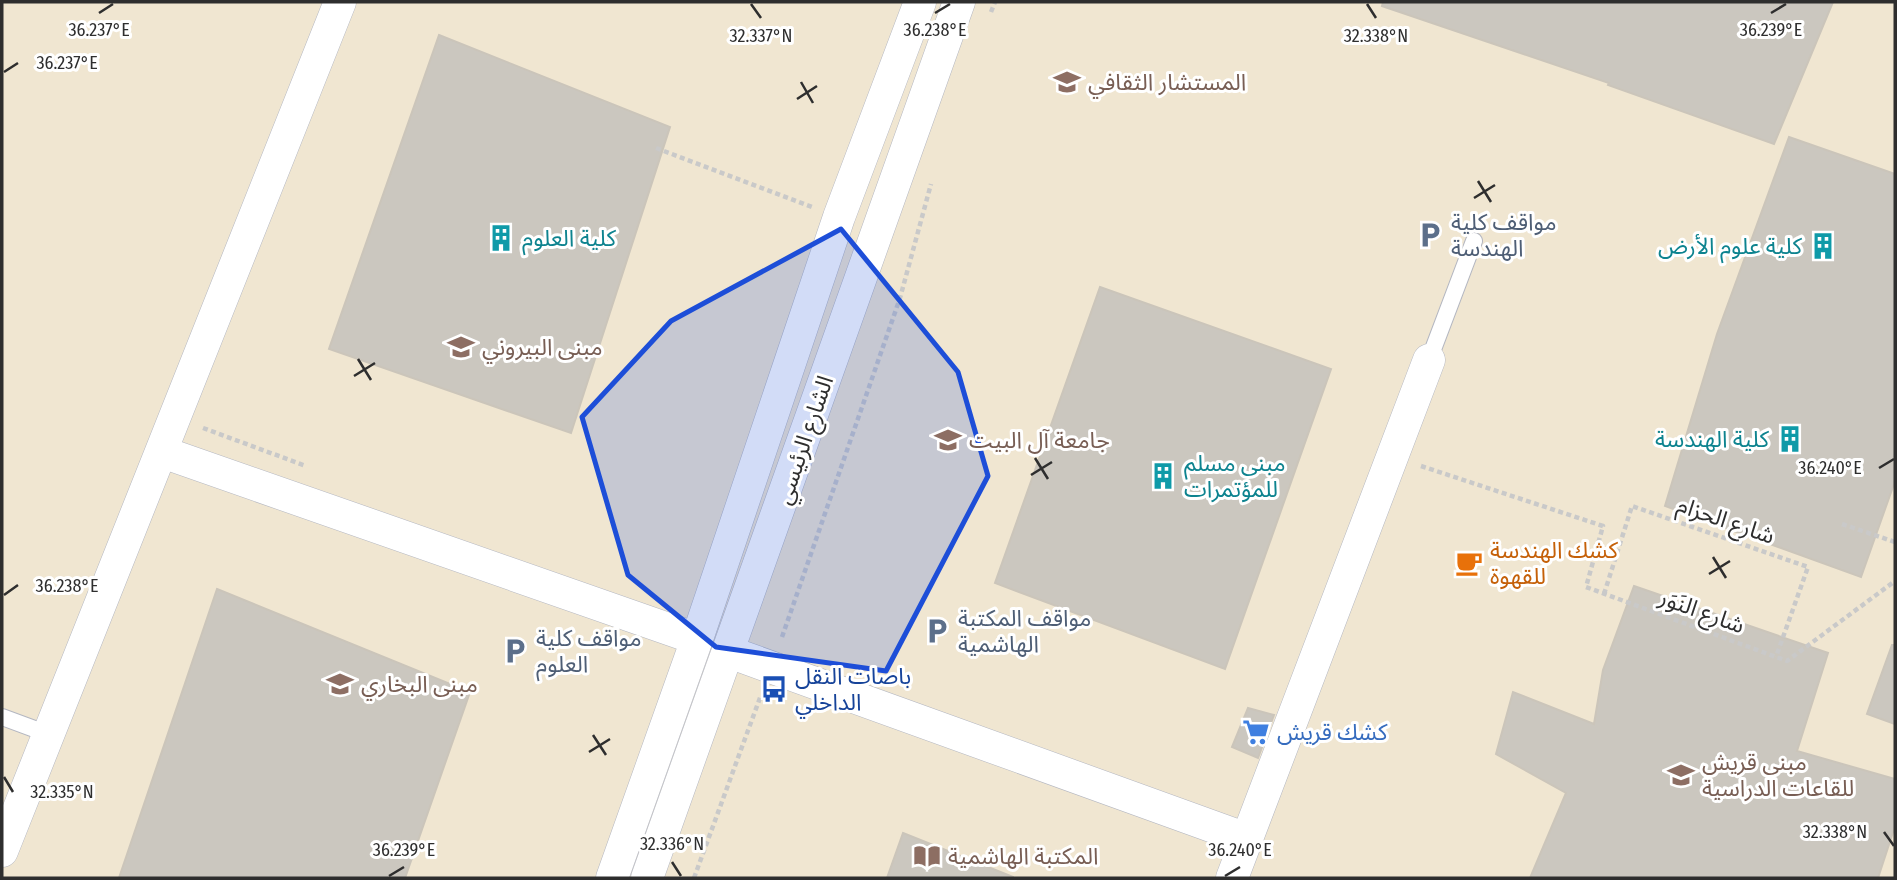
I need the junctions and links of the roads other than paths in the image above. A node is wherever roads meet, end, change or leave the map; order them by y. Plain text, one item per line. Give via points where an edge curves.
1 (340, 2) edge
2 (959, 2) edge
3 (914, 16) edge
4 (944, 42) junction
5 (1474, 241) dead end
6 (1429, 360) joint
7 (162, 452) junction
8 (712, 594) junction
9 (746, 604) junction
10 (697, 639) junction
11 (729, 652) junction
12 (681, 684) junction
13 (713, 697) junction
14 (2, 717) edge
15 (48, 734) junction
16 (11, 799) edge
17 (1247, 839) junction
18 (2, 851) edge
19 (612, 878) edge
20 (647, 878) edge
21 (1232, 878) edge

1 - 7 street
2 - 4 street, الشارع الرئيسي
3 - 4 street
3 - 8 street, الشارع الرئيسي via 839,217
4 - 9 street, الشارع الرئيسي
5 - 6 lane
6 - 17 street
7 - 10 street
7 - 15 street
8 - 9 street
8 - 10 street, الشارع الرئيسي
9 - 11 street, الشارع الرئيسي
10 - 12 street, الشارع الرئيسي
11 - 13 street, الشارع الرئيسي
11 - 17 street
12 - 13 street
12 - 19 street, الشارع الرئيسي
13 - 20 street, الشارع الرئيسي
14 - 15 lane
15 - 16 street
16 - 18 street
17 - 21 street

